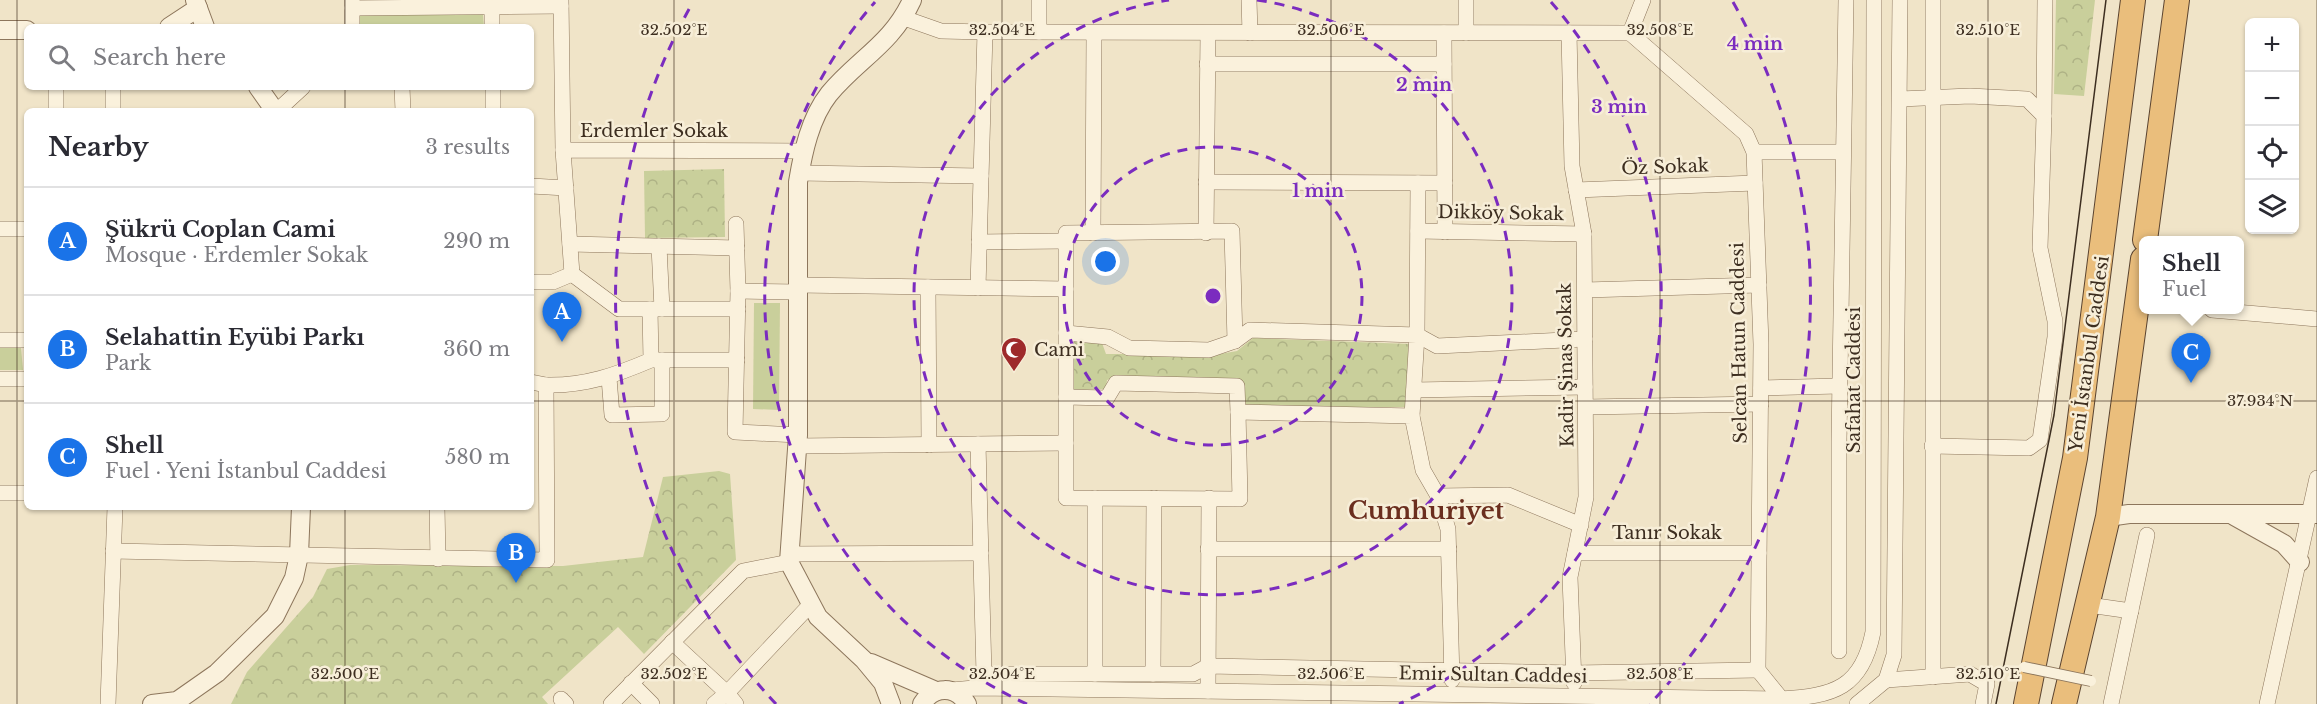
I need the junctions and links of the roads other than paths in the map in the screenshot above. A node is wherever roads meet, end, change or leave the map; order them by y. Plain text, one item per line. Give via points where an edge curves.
1 (912, 0) edge
2 (1039, 0) edge
3 (1249, 0) edge
4 (1466, 0) edge
5 (1643, 0) edge
6 (1846, 0) edge
7 (1874, 0) edge
8 (1900, 0) edge
9 (1933, 0) edge
10 (2045, 0) edge
11 (2133, 0) edge
12 (2177, 0) edge
13 (561, 3) edge
14 (196, 4) edge
15 (352, 4) edge
16 (458, 4) edge
17 (492, 8) junction
18 (904, 18) junction
19 (173, 24) edge
20 (204, 24) edge
21 (352, 24) edge
22 (492, 24) edge
23 (0, 30) edge
24 (24, 30) edge
25 (985, 32) junction
26 (1039, 32) junction
27 (1094, 33) junction
28 (1208, 33) junction
29 (1250, 33) junction
30 (1444, 33) junction
31 (1466, 33) junction
32 (1569, 33) junction
33 (1630, 33) junction
34 (1207, 64) junction
35 (1444, 64) junction
36 (56, 90) edge
37 (113, 90) edge
38 (260, 90) edge
39 (300, 90) edge
40 (402, 90) edge
41 (493, 90) edge
42 (1932, 97) junction
43 (1900, 99) junction
44 (56, 108) edge
45 (113, 108) edge
46 (274, 108) edge
47 (279, 108) edge
48 (403, 108) edge
49 (493, 108) edge
50 (2044, 116) junction
51 (563, 150) junction
52 (803, 152) junction
53 (1843, 152) junction
54 (1754, 153) junction
55 (799, 173) junction
56 (981, 176) junction
57 (1206, 182) junction
58 (1418, 183) junction
59 (1445, 183) junction
60 (1755, 183) junction
61 (534, 186) edge
62 (566, 188) junction
63 (1576, 190) junction
64 (736, 224) dead end
65 (0, 229) edge
66 (24, 230) edge
67 (1418, 231) junction
68 (1093, 232) junction
69 (1206, 232) junction
70 (1445, 232) junction
71 (1584, 234) junction
72 (2146, 236) edge
73 (1066, 241) junction
74 (980, 242) junction
75 (570, 244) junction
76 (659, 246) junction
77 (736, 248) junction
78 (572, 274) junction
79 (534, 282) edge
80 (1759, 285) junction
81 (928, 287) junction
82 (978, 288) junction
83 (798, 289) junction
84 (1066, 289) junction
85 (1584, 290) junction
86 (738, 291) junction
87 (656, 309) junction
88 (738, 309) junction
89 (2139, 310) edge
90 (2244, 312) edge
91 (2317, 319) edge
92 (1066, 333) junction
93 (1417, 335) junction
94 (1585, 339) junction
95 (0, 340) edge
96 (24, 340) edge
97 (1235, 341) junction
98 (657, 360) junction
99 (737, 360) junction
100 (0, 378) edge
101 (609, 378) junction
102 (24, 379) edge
103 (539, 384) edge
104 (1839, 386) junction
105 (1586, 387) junction
106 (1761, 388) junction
107 (1414, 390) junction
108 (1066, 397) junction
109 (1761, 404) junction
110 (1586, 407) junction
111 (1238, 412) junction
112 (1412, 416) junction
113 (798, 440) junction
114 (1066, 443) junction
115 (978, 444) junction
116 (929, 445) junction
117 (1932, 446) junction
118 (2317, 478) edge
119 (24, 493) edge
120 (0, 494) edge
121 (1438, 496) junction
122 (1095, 498) junction
123 (1154, 498) junction
124 (1209, 498) junction
125 (115, 510) edge
126 (301, 510) edge
127 (437, 510) edge
128 (2230, 513) junction
129 (2314, 513) edge
130 (2108, 517) junction
131 (1581, 525) junction
132 (2147, 535) dead end
133 (1209, 549) junction
134 (1449, 549) junction
135 (113, 551) junction
136 (981, 553) junction
137 (1575, 553) junction
138 (1760, 553) junction
139 (299, 555) junction
140 (789, 558) junction
141 (438, 559) junction
142 (2300, 562) junction
143 (811, 604) junction
144 (2089, 605) junction
145 (2131, 611) junction
146 (672, 642) junction
147 (1839, 651) dead end
148 (864, 660) junction
149 (1208, 666) junction
150 (2024, 667) dead end
151 (1451, 670) junction
152 (1758, 670) junction
153 (1574, 673) junction
154 (984, 674) junction
155 (1095, 674) junction
156 (1153, 674) junction
157 (1933, 677) junction
158 (1886, 680) junction
159 (2091, 681) dead end
160 (631, 683) junction
161 (944, 691) junction
162 (1208, 691) junction
163 (1452, 694) junction
164 (1575, 695) junction
165 (970, 696) edge
166 (732, 698) edge
167 (1783, 701) edge
168 (108, 704) edge
169 (152, 704) edge
170 (611, 704) edge
171 (652, 704) edge
172 (714, 704) edge
173 (891, 704) edge
174 (922, 704) edge
175 (1857, 704) edge
176 (1983, 704) edge
177 (2026, 704) edge
178 (2064, 704) edge
179 (2111, 704) edge
180 (2267, 704) edge

1 - 18 street
2 - 26 street
3 - 29 street
4 - 31 street
5 - 33 street
6 - 53 street
7 - 167 street, Safahat Caddesi via 1873,632 1869,655 1852,680 1838,689
8 - 43 street
9 - 42 street
10 - 50 street
11 - 177 highway, Yeni İstanbul Caddesi via 2075,458
12 - 72 highway
13 - 17 street
13 - 51 street
14 - 19 street
14 - 20 street
15 - 16 street
15 - 21 street
16 - 17 street
17 - 22 street
18 - 25 street via 941,31
18 - 52 street via 827,96
23 - 24 street
25 - 26 street
25 - 56 street
26 - 27 street
27 - 28 street
27 - 68 street
28 - 29 street
28 - 34 street
29 - 30 street
30 - 31 street
30 - 35 street
31 - 32 street
32 - 33 street
32 - 63 street, Kadir Şinas Sokak
33 - 54 street, Selcan Hatun Caddesi via 1746,134
34 - 35 street
34 - 57 street
35 - 59 street
36 - 44 street
37 - 45 street
38 - 46 street
39 - 47 street
40 - 48 street
41 - 49 street
42 - 43 street
42 - 50 street via 2027,99
42 - 117 street
43 - 158 street via 1894,655
50 - 117 street via 2040,248 2055,337 2040,440 2029,448
51 - 52 street, Erdemler Sokak
51 - 62 street, Erdemler Sokak
52 - 55 street
53 - 54 street
53 - 104 street
54 - 60 street, Selcan Hatun Caddesi
55 - 56 street
55 - 83 street
56 - 74 street
57 - 58 street
57 - 69 street
58 - 59 street
58 - 67 street
59 - 70 street
60 - 63 street, Öz Sokak
60 - 80 street, Selcan Hatun Caddesi
61 - 62 street
62 - 75 street, Erdemler Sokak
63 - 71 street, Kadir Şinas Sokak
64 - 77 street
65 - 66 street
67 - 70 street, Dikköy Sokak
67 - 93 street
68 - 69 street
68 - 73 street via 1066,232
69 - 97 street via 1232,231
70 - 71 street, Dikköy Sokak
71 - 85 street, Kadir Şinas Sokak
73 - 74 street
73 - 84 street
74 - 82 street
75 - 76 street
75 - 78 street, Erdemler Sokak
76 - 77 street
76 - 87 street
77 - 86 street
78 - 79 street via 553,282
78 - 87 street via 619,309
80 - 85 street
80 - 106 street, Selcan Hatun Caddesi
81 - 82 street
81 - 83 street
81 - 116 street
82 - 84 street
83 - 86 street
83 - 113 street
84 - 92 street
85 - 94 street, Kadir Şinas Sokak
86 - 88 street
87 - 88 street
87 - 98 street
88 - 99 street
89 - 130 highway
90 - 91 street
92 - 97 street via 1108,337 1129,348 1209,350
92 - 108 street
93 - 94 street via 1437,346
93 - 97 street via 1250,330
93 - 107 street
94 - 105 street, Kadir Şinas Sokak
95 - 96 street
98 - 99 street
98 - 101 street
98 - 101 street via 662,414 612,415
99 - 113 street via 735,432
100 - 102 street
101 - 103 street via 571,386
103 - 141 street via 547,560
104 - 106 street
104 - 147 street
105 - 107 street
105 - 110 street, Kadir Şinas Sokak
106 - 109 street, Selcan Hatun Caddesi
107 - 112 street
108 - 111 street via 1107,398 1116,383 1237,386
108 - 114 street
109 - 110 street
109 - 138 street, Selcan Hatun Caddesi
110 - 131 street, Kadir Şinas Sokak via 1586,497
111 - 112 street
111 - 124 street via 1240,499
112 - 121 street via 1423,470
113 - 116 street
113 - 140 street
114 - 115 street
114 - 122 street via 1066,498
115 - 116 street
115 - 136 street
117 - 157 street
118 - 129 street
119 - 120 street
121 - 131 street via 1508,495
121 - 134 street via 1449,529
122 - 123 street
122 - 155 street
123 - 124 street
123 - 156 street
124 - 133 street
125 - 135 street
126 - 139 street
127 - 141 street
128 - 129 street
128 - 130 street
128 - 142 street via 2284,544
129 - 142 street
130 - 144 highway
131 - 137 street, Kadir Şinas Sokak
132 - 145 street
133 - 134 street
133 - 149 street
134 - 151 street
135 - 139 street
135 - 168 street
136 - 140 street
136 - 154 street
137 - 138 street, Tanır Sokak
137 - 153 street, Kadir Şinas Sokak via 1570,577
138 - 152 street, Selcan Hatun Caddesi
139 - 141 street
139 - 169 street via 294,578 275,616 217,673 177,701
140 - 143 street
140 - 146 street via 743,571
142 - 180 street
143 - 148 street via 818,617
143 - 166 street
144 - 145 street
144 - 178 highway
145 - 179 street
146 - 160 street
146 - 166 street
148 - 161 street via 911,683
148 - 173 street via 883,683
149 - 151 street
149 - 156 street via 1193,674
149 - 162 street
150 - 159 street, bridge
151 - 153 street
151 - 163 street
152 - 153 street
152 - 167 street
153 - 164 street, Kadir Şinas Sokak
154 - 155 street
154 - 165 street
155 - 156 street
157 - 158 street
157 - 176 street via 1970,674 1988,684
158 - 175 street
160 - 170 street
160 - 171 street
161 - 165 street
161 - 174 street
162 - 163 street, Emir Sultan Caddesi
162 - 165 street, Emir Sultan Caddesi
163 - 164 street, Emir Sultan Caddesi
164 - 167 street, Emir Sultan Caddesi
166 - 172 street

